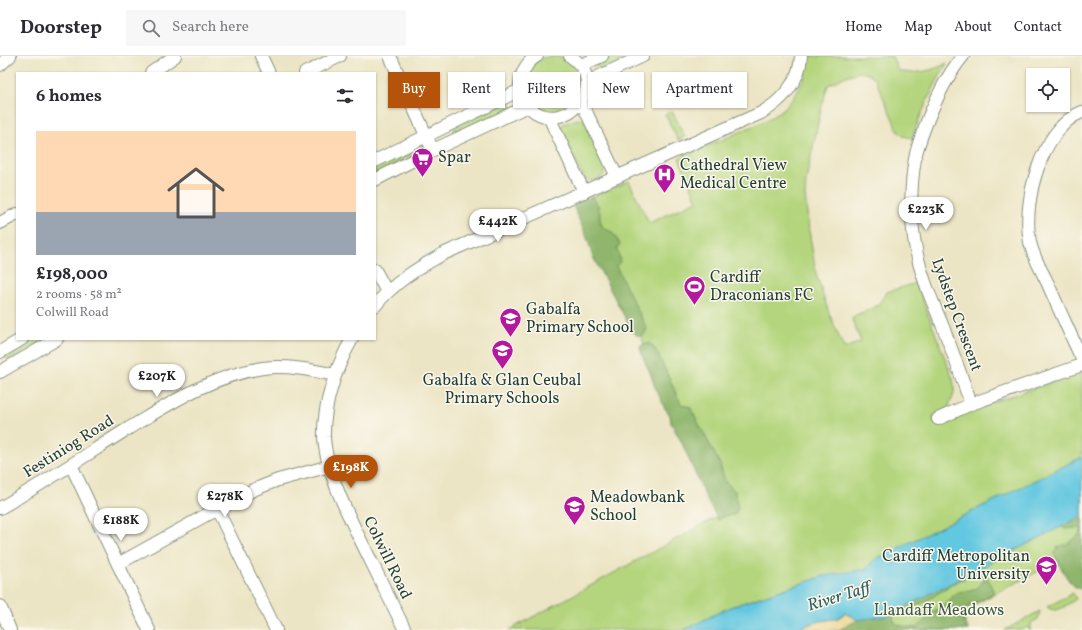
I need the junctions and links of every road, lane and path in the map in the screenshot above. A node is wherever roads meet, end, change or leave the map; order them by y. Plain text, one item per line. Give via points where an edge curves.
1 (10, 56) edge
2 (175, 56) edge
3 (261, 56) edge
4 (340, 56) edge
5 (390, 56) edge
6 (537, 56) edge
7 (570, 56) edge
8 (602, 56) edge
9 (643, 56) edge
10 (801, 56) edge
11 (963, 56) edge
12 (524, 61) edge
13 (0, 65) edge
14 (581, 65) junction
15 (152, 72) edge
16 (269, 72) edge
17 (307, 72) edge
18 (522, 72) edge
19 (609, 72) edge
20 (588, 82) joint
21 (513, 93) edge
22 (581, 101) junction
23 (524, 108) edge
24 (531, 108) edge
25 (1082, 112) edge
26 (549, 117) junction
27 (427, 136) junction
28 (433, 150) junction
29 (376, 161) edge
30 (617, 176) junction
31 (376, 179) edge
32 (584, 192) junction
33 (16, 215) edge
34 (0, 223) edge
35 (376, 272) edge
36 (388, 292) junction
37 (376, 305) edge
38 (20, 340) edge
39 (55, 340) edge
40 (351, 340) edge
41 (0, 352) edge
42 (1082, 359) edge
43 (1082, 365) edge
44 (0, 372) edge
45 (335, 374) junction
46 (972, 404) junction
47 (938, 419) dead end
48 (70, 465) junction
49 (330, 466) junction
50 (0, 508) edge
51 (216, 509) junction
52 (118, 564) junction
53 (0, 606) edge
54 (10, 630) edge
55 (149, 630) edge
56 (276, 630) edge
57 (405, 630) edge

1 - 13 street
2 - 15 street
3 - 16 street
4 - 17 street
5 - 27 street
6 - 12 street
7 - 14 street
8 - 14 street
9 - 19 street
10 - 30 street via 799,68 790,87 770,108
11 - 46 street, Lydstep Crescent via 935,101 915,158 911,196 912,220 923,276
12 - 18 street
14 - 20 street
20 - 22 street
21 - 27 street
22 - 26 street via 570,112 562,116
22 - 30 street
23 - 28 street
24 - 26 street
25 - 42 street via 1060,127 1040,158 1032,189 1029,234 1034,254
26 - 32 street
27 - 28 street
27 - 29 street
28 - 31 street
30 - 32 street
32 - 36 street via 443,254 417,269
33 - 34 street
35 - 36 street
36 - 37 street
38 - 41 street
39 - 44 street
40 - 45 street, Colwill Road
43 - 46 street
45 - 48 street, Festiniog Road via 304,369 264,368 231,375 160,409
45 - 49 street, Colwill Road via 324,426
46 - 47 street
48 - 50 street, Festiniog Road
48 - 52 street
49 - 51 street via 278,480
49 - 57 street, Colwill Road via 347,512
51 - 52 street
51 - 56 street
52 - 55 street
53 - 54 street

